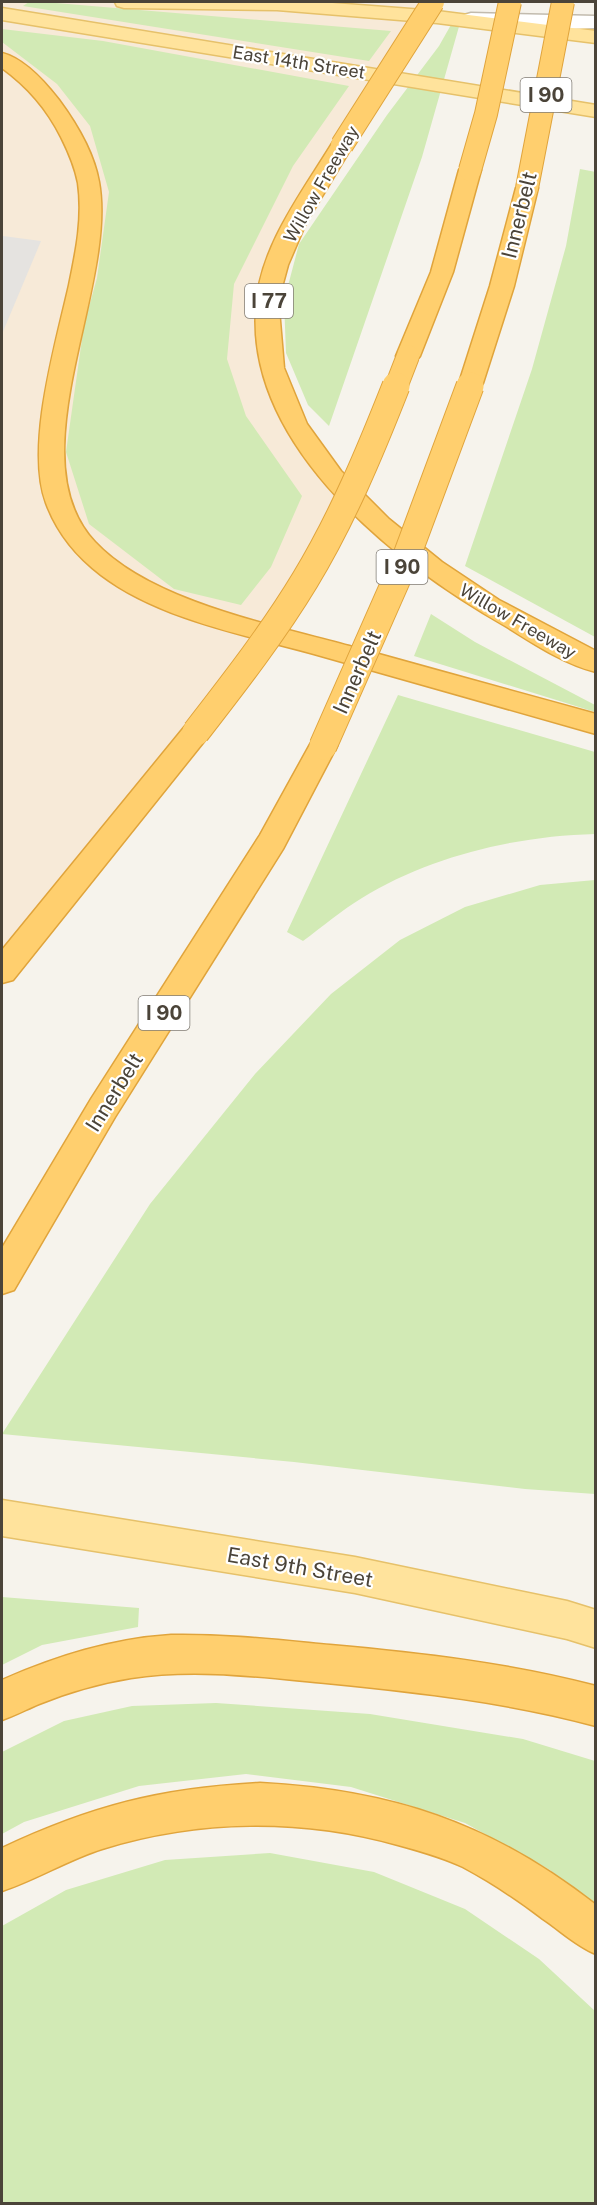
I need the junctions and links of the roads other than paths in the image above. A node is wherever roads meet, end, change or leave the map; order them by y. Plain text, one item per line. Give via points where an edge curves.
1 (124, 2) edge
2 (510, 2) edge
3 (563, 2) edge
4 (268, 3) edge
5 (435, 9) edge
6 (2, 14) edge
7 (596, 22) edge
8 (596, 37) edge
9 (2, 59) edge
10 (557, 104) junction
11 (596, 106) edge
12 (596, 111) edge
13 (596, 663) edge
14 (596, 724) edge
15 (2, 971) edge
16 (2, 1279) edge
17 (2, 1518) edge
18 (596, 1629) edge
19 (2, 1700) edge
20 (596, 1706) edge
21 (2, 1870) edge
22 (596, 1933) edge

1 - 4 main road
2 - 15 highway, bridge via 486,114 442,272 361,471 319,556 263,644 196,732
3 - 16 highway, Innerbelt / I 90, bridge via 527,188 502,286 471,383 406,558 323,746 272,841 103,1108
4 - 5 main road
5 - 7 street via 563,23
5 - 8 main road
5 - 13 highway, Willow Freeway / I 77, bridge via 342,145 286,242 267,310 276,384 319,462 382,527 462,590
6 - 10 main road, East 14th Street
9 - 14 highway via 43,91 61,116 87,172 90,238 54,416 50,471 61,511 74,533 111,570 162,597 220,619
10 - 11 street
10 - 12 main road, East 14th Street
17 - 18 main road, East 9th Street via 355,1575
19 - 20 highway via 94,1666 148,1656 202,1653 421,1673 501,1684
21 - 22 highway via 35,1852 143,1815 208,1805 271,1803 331,1808 391,1820 494,1861

